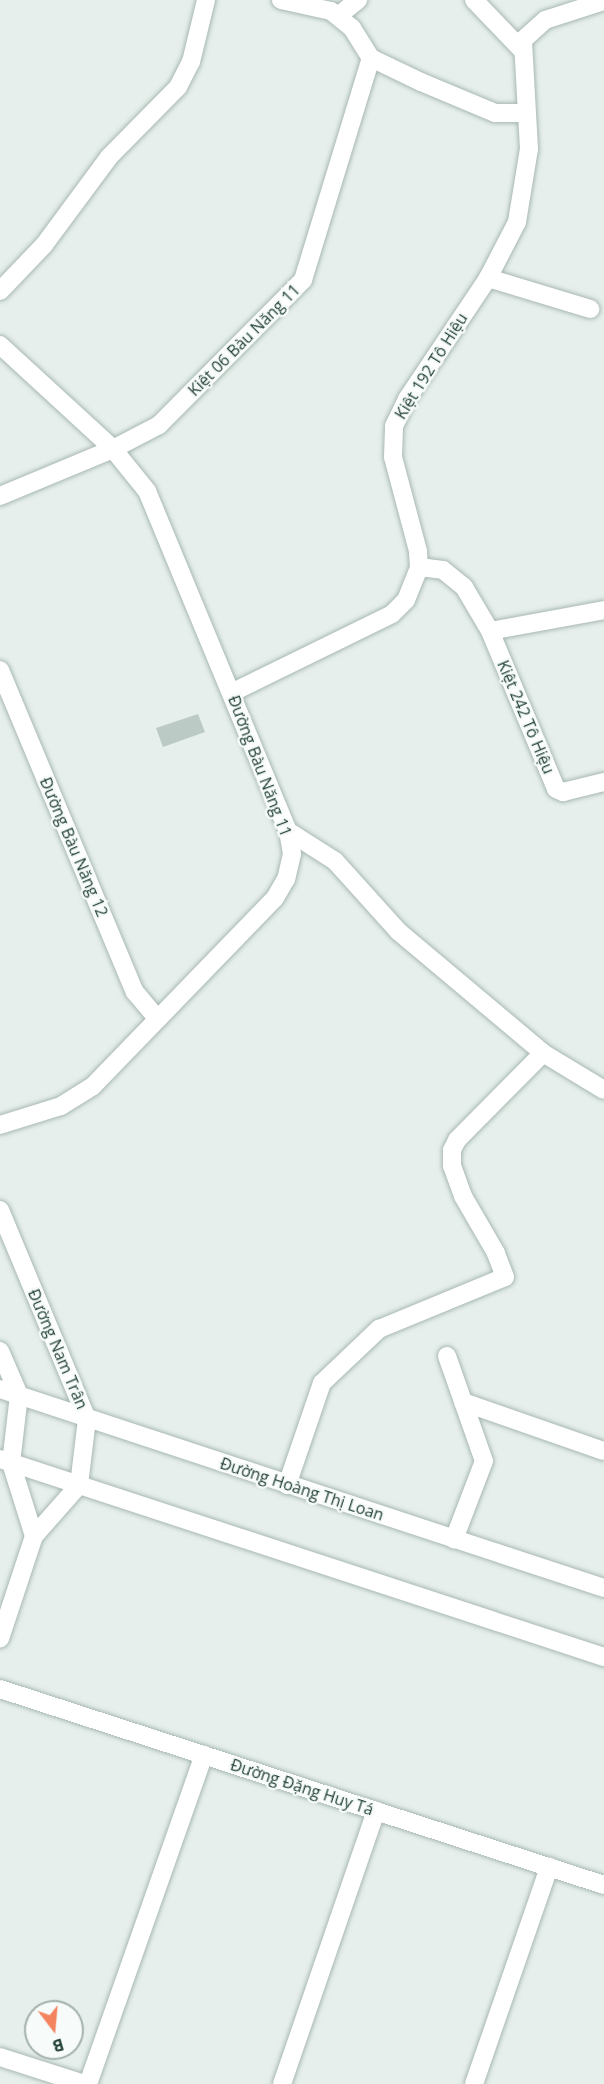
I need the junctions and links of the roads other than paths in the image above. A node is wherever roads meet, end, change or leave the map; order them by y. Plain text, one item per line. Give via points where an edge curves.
1 (206, 0) edge
2 (281, 0) edge
3 (358, 0) edge
4 (474, 0) edge
5 (602, 8) edge
6 (338, 16) junction
7 (521, 49) junction
8 (371, 58) junction
9 (526, 113) junction
10 (488, 278) junction
11 (0, 291) edge
12 (590, 309) dead end
13 (0, 345) edge
14 (113, 449) junction
15 (0, 496) edge
16 (419, 567) junction
17 (604, 610) edge
18 (490, 631) junction
19 (0, 670) edge
20 (231, 693) junction
21 (604, 782) edge
22 (288, 831) junction
23 (158, 1019) junction
24 (543, 1053) junction
25 (604, 1090) edge
26 (0, 1125) edge
27 (0, 1210) edge
28 (0, 1351) edge
29 (447, 1356) dead end
30 (0, 1389) edge
31 (19, 1395) junction
32 (463, 1402) junction
33 (87, 1419) junction
34 (604, 1451) edge
35 (5, 1461) edge
36 (79, 1485) junction
37 (287, 1485) junction
38 (34, 1536) junction
39 (454, 1539) junction
40 (604, 1588) edge
41 (0, 1639) edge
42 (604, 1657) edge
43 (0, 1689) edge
44 (204, 1755) junction
45 (376, 1811) junction
46 (549, 1867) junction
47 (604, 1885) edge
48 (0, 2057) edge
49 (86, 2084) edge
50 (282, 2084) edge
51 (474, 2084) edge

1 - 11 street via 191,62 178,87 109,157 44,245
2 - 6 street
3 - 6 street
4 - 7 street
5 - 7 street via 545,20 528,32
6 - 8 street via 352,28
7 - 9 street, Kiệt 192 Tô Hiệu
8 - 9 street via 495,113
8 - 14 street, Kiệt 06 Bàu Năng 11 via 303,280 159,425
9 - 10 street, Kiệt 192 Tô Hiệu via 527,175 520,211 509,242
10 - 12 street
10 - 16 street, Kiệt 192 Tô Hiệu via 407,399 394,426 393,457
13 - 14 street, Đường Bàu Năng 11
14 - 15 street, Kiệt 06 Bàu Năng 11
14 - 20 street, Đường Bàu Năng 11 via 147,491
16 - 18 street, Kiệt 242 Tô Hiệu via 443,570 456,577
16 - 20 street via 406,600 392,614
17 - 18 street
18 - 21 street, Kiệt 242 Tô Hiệu via 556,789 563,792
19 - 23 street, Đường Bàu Năng 12 via 135,992
20 - 22 street, Đường Bàu Năng 11
22 - 23 street, Đường Bàu Năng 11 via 292,854 286,879 275,898
22 - 24 street via 335,861 399,932
23 - 26 street, Đường Bàu Năng 11 via 93,1086 61,1106
24 - 25 street
24 - 37 street via 452,1150 452,1166 463,1196 496,1253 505,1277 379,1329 322,1383
27 - 33 street, Đường Nam Trân
28 - 31 street
29 - 32 street
30 - 31 street, Đường Hoàng Thị Loan
31 - 33 street, Đường Hoàng Thị Loan
31 - 35 street
32 - 34 street
32 - 39 street via 484,1461
33 - 36 street, Đường Nam Trân
33 - 37 street, Đường Hoàng Thị Loan
35 - 36 street
35 - 38 street
36 - 38 street
36 - 42 street
37 - 39 street, Đường Hoàng Thị Loan
38 - 41 street
39 - 40 street, Đường Hoàng Thị Loan
43 - 44 street, Đường Đặng Huy Tá
44 - 45 street, Đường Đặng Huy Tá
44 - 49 street
45 - 46 street, Đường Đặng Huy Tá
45 - 50 street
46 - 47 street, Đường Đặng Huy Tá
46 - 51 street
48 - 49 street

